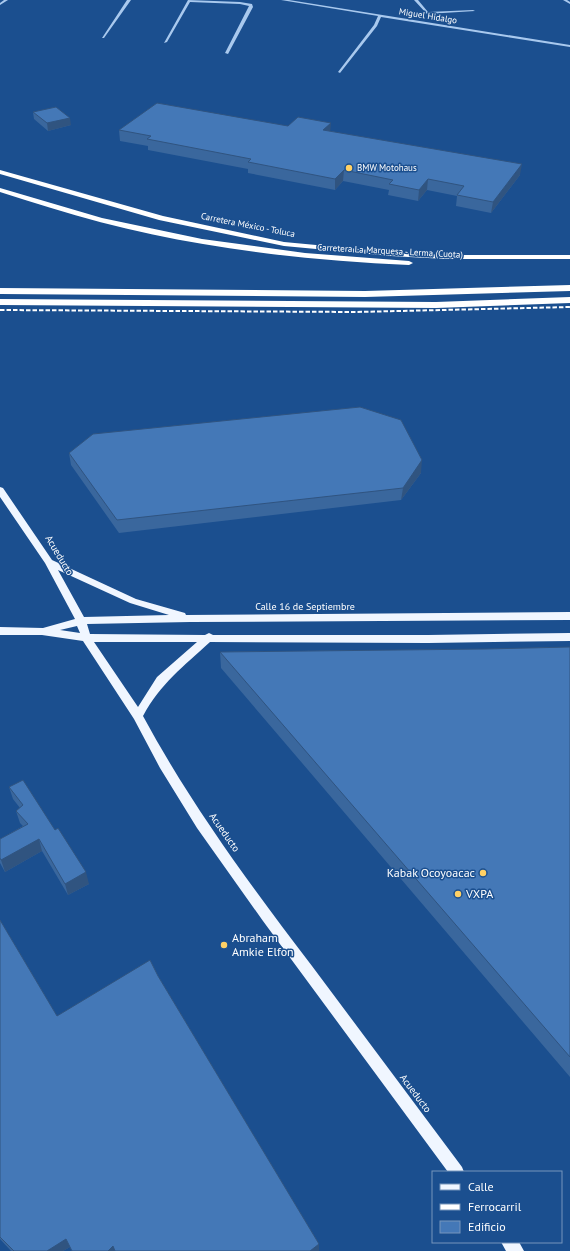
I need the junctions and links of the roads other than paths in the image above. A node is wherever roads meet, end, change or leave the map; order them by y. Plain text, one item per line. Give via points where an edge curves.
1 (6, 0) edge
2 (129, 0) edge
3 (190, 0) edge
4 (283, 0) edge
5 (416, 0) edge
6 (565, 0) edge
7 (570, 3) edge
8 (0, 4) edge
9 (473, 11) dead end
10 (426, 13) junction
11 (380, 16) junction
12 (421, 22) junction
13 (103, 36) dead end
14 (165, 42) dead end
15 (570, 46) edge
16 (227, 53) dead end
17 (340, 72) dead end
18 (0, 172) edge
19 (0, 190) edge
20 (570, 257) edge
21 (570, 265) edge
22 (524, 266) dead end
23 (539, 266) dead end
24 (570, 288) edge
25 (0, 291) edge
26 (570, 300) edge
27 (0, 302) edge
28 (0, 490) edge
29 (49, 562) junction
30 (570, 616) edge
31 (190, 618) junction
32 (81, 621) junction
33 (0, 631) edge
34 (42, 631) junction
35 (209, 637) junction
36 (570, 637) edge
37 (86, 638) junction
38 (138, 716) junction
39 (456, 1171) edge
40 (510, 1243) edge
41 (516, 1251) edge

1 - 8 street
2 - 13 street
3 - 14 street
3 - 16 street via 251,5
4 - 11 street, Miguel Hidalgo
5 - 10 street
6 - 7 street
9 - 10 street
10 - 12 street
11 - 12 street, Miguel Hidalgo
11 - 17 street
12 - 15 street, Miguel Hidalgo
18 - 20 highway, Carretera México - Toluca via 162,218 284,244 446,257
19 - 22 highway, Carretera La Marquesa - Lerma (Cuota) via 131,228 250,249 346,260
21 - 23 highway
24 - 25 highway via 365,294
26 - 27 highway via 325,305
28 - 29 main road, Acueducto
29 - 31 main road via 133,601
29 - 32 main road, Acueducto
30 - 31 main road, Calle 16 de Septiembre
31 - 32 main road, Calle 16 de Septiembre
32 - 34 main road, Calle 16 de Septiembre
32 - 37 main road, Acueducto
33 - 34 main road, Calle 16 de Septiembre
34 - 37 main road, Calle 16 de Septiembre
35 - 36 main road, Calle 16 de Septiembre
35 - 37 main road, Calle 16 de Septiembre
35 - 38 main road via 161,680
37 - 38 main road, Acueducto
38 - 39 main road, Acueducto via 164,765 201,824
40 - 41 main road

